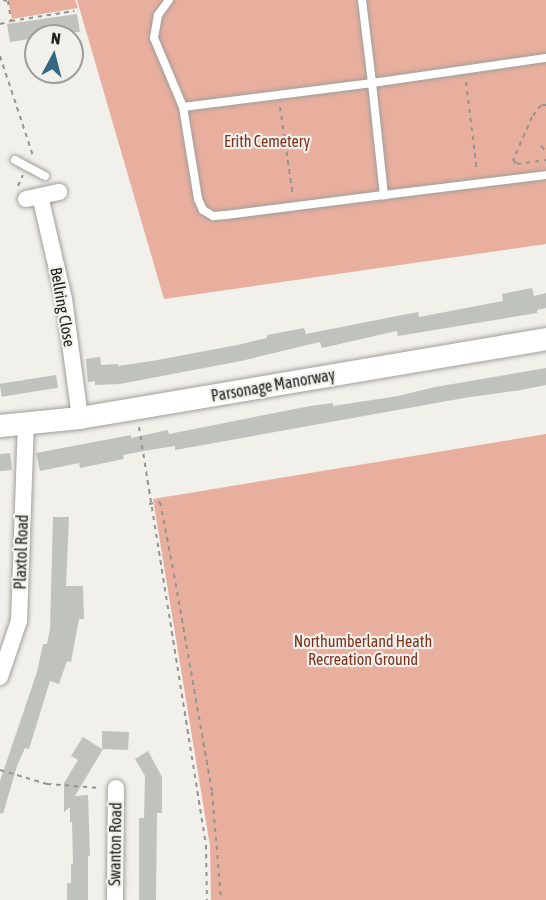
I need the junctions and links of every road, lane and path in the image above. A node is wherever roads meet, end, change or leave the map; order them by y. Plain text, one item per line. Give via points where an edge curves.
1 (3, 0) edge
2 (169, 0) edge
3 (362, 0) edge
4 (74, 11) dead end
5 (11, 21) junction
6 (0, 24) edge
7 (0, 56) edge
8 (546, 58) edge
9 (465, 70) junction
10 (372, 83) junction
11 (279, 95) junction
12 (546, 105) edge
13 (183, 107) junction
14 (541, 146) dead end
15 (546, 151) edge
16 (15, 160) dead end
17 (546, 160) edge
18 (44, 166) joint
19 (546, 175) edge
20 (45, 176) junction
21 (478, 183) junction
22 (384, 195) junction
23 (43, 196) joint
24 (294, 207) junction
25 (546, 339) edge
26 (136, 409) junction
27 (80, 418) junction
28 (26, 424) junction
29 (0, 426) edge
30 (149, 504) junction
31 (0, 677) edge
32 (0, 770) edge
33 (116, 788) joint
34 (115, 900) edge
35 (207, 900) edge
36 (220, 900) edge

1 - 5 path via 8,1
2 - 13 lane via 158,15 154,38
3 - 10 lane
4 - 5 path
5 - 6 path
7 - 18 path via 33,157
8 - 9 lane
9 - 10 lane
9 - 21 path
10 - 11 lane
10 - 22 lane
11 - 13 lane
11 - 24 path
12 - 17 path via 541,105 532,117 513,160 517,164
13 - 24 lane via 203,210 213,216
14 - 15 path
16 - 20 lane
18 - 20 lane
19 - 21 lane
20 - 23 lane
21 - 22 lane
22 - 24 lane
23 - 27 street, Bellring Close
25 - 26 street, Parsonage Manorway
26 - 27 street, Parsonage Manorway
26 - 30 path
27 - 28 street, Parsonage Manorway
28 - 29 street, Parsonage Manorway
28 - 31 street, Plaxtol Road via 19,621
30 - 35 path via 206,845
30 - 36 path via 160,502 174,574 212,792
32 - 33 path via 47,784
33 - 34 street, Swanton Road

